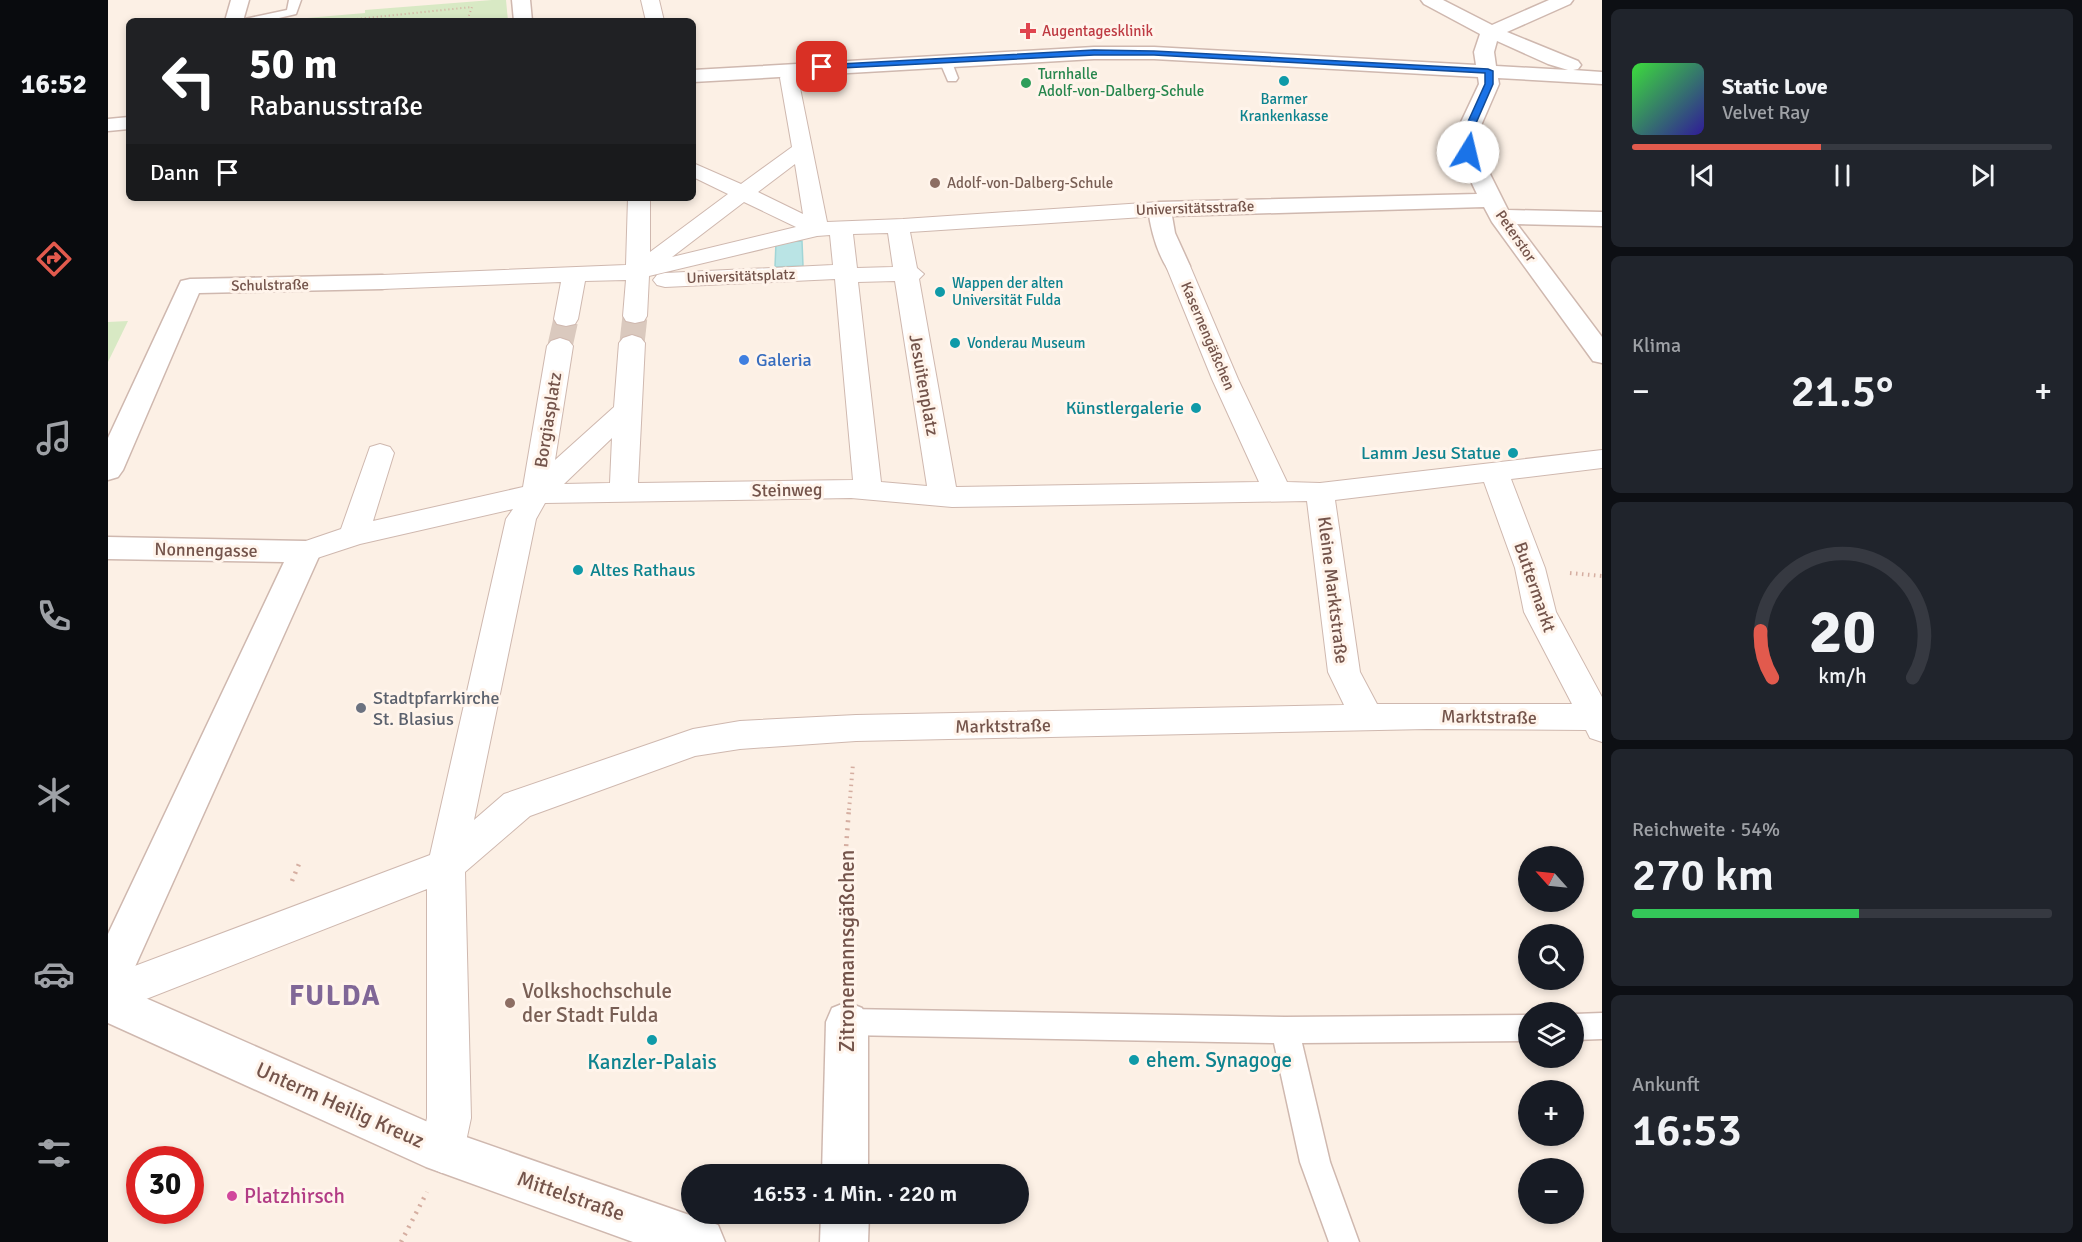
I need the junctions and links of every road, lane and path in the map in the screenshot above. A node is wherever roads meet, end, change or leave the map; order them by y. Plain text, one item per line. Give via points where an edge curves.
1 (240, 0) edge
2 (295, 0) edge
3 (521, 0) edge
4 (650, 0) edge
5 (1430, 0) edge
6 (1564, 0) edge
7 (235, 18) edge
8 (263, 18) edge
9 (365, 18) edge
10 (468, 18) edge
11 (523, 18) edge
12 (654, 18) edge
13 (1490, 33) junction
14 (1488, 71) junction
15 (1602, 72) edge
16 (696, 76) edge
17 (789, 78) dead end
18 (1602, 78) edge
19 (126, 123) edge
20 (108, 125) edge
21 (804, 148) junction
22 (696, 170) edge
23 (743, 193) junction
24 (639, 201) edge
25 (1159, 209) junction
26 (1496, 209) junction
27 (1602, 219) edge
28 (898, 226) junction
29 (829, 229) junction
30 (1178, 266) joint
31 (562, 274) junction
32 (844, 274) junction
33 (908, 274) junction
34 (638, 276) junction
35 (382, 282) joint
36 (634, 316) tunnel mouth
37 (566, 319) tunnel mouth
38 (632, 343) tunnel mouth
39 (560, 346) tunnel mouth
40 (1602, 355) edge
41 (627, 410) junction
42 (380, 453) dead end
43 (1602, 459) edge
44 (108, 470) edge
45 (1494, 472) junction
46 (868, 490) junction
47 (1276, 491) junction
48 (624, 492) junction
49 (1320, 492) junction
50 (943, 496) junction
51 (528, 506) junction
52 (354, 535) junction
53 (108, 548) edge
54 (305, 552) junction
55 (1562, 573) dead end
56 (1602, 576) edge
57 (1368, 718) junction
58 (1598, 723) edge
59 (856, 728) junction
60 (446, 865) junction
61 (108, 979) edge
62 (108, 995) edge
63 (108, 1002) edge
64 (847, 1022) junction
65 (1602, 1026) edge
66 (1584, 1027) edge
67 (1518, 1028) edge
68 (1285, 1030) junction
69 (845, 1164) edge
70 (436, 1168) junction
71 (844, 1224) edge
72 (401, 1242) edge
73 (701, 1242) edge
74 (844, 1242) edge
75 (1344, 1242) edge

1 - 7 street
2 - 8 lane via 292,12
3 - 11 street
4 - 12 street
5 - 13 street
6 - 13 street
9 - 10 path via 472,7
13 - 14 street, Peterstor via 1484,52
13 - 15 street via 1550,59
14 - 16 street via 1094,52 949,69
14 - 18 street
14 - 26 street, Peterstor via 1489,84 1465,137 1468,152
17 - 21 street
19 - 20 street
21 - 23 street, Universitätsplatz
21 - 29 street
22 - 23 street, Universitätsplatz
23 - 29 street, Universitätsplatz
23 - 34 street, Universitätsplatz
24 - 34 street
25 - 26 street, Universitätsstraße
25 - 28 street, Universitätsstraße
25 - 30 street, Kasernengäßchen via 1163,233
26 - 27 street, Universitätsstraße
26 - 40 street, Peterstor
28 - 29 street, Universitätsplatz
28 - 33 street, Jesuitenplatz
29 - 32 street
29 - 34 street, Universitätsplatz
30 - 47 street, Kasernengäßchen
31 - 34 street, Universitätsplatz
31 - 35 street, Schulstraße
31 - 37 street
32 - 33 street
32 - 34 street, Universitätsplatz
32 - 46 street
33 - 50 street, Jesuitenplatz
34 - 36 street
35 - 44 street, Schulstraße via 190,286
38 - 41 street
39 - 51 street, Borgiasplatz via 546,374
41 - 48 street
41 - 51 street, Borgiasplatz
42 - 52 street
43 - 45 street
45 - 49 street
45 - 58 street, Buttermarkt via 1530,568 1540,612
46 - 48 street, Steinweg
46 - 50 street, Steinweg
47 - 49 street
47 - 50 street, Steinweg
48 - 51 street, Steinweg
49 - 57 street, Kleine Marktstraße via 1344,672
51 - 52 street, Steinweg
51 - 60 street, Unterm Heilig Kreuz
52 - 54 street, Steinweg
53 - 54 street, Nonnengasse
54 - 61 street
55 - 56 path
57 - 58 street, Marktstraße via 1427,716
57 - 59 street, Marktstraße
59 - 60 street, Marktstraße via 740,735 662,753 517,805
59 - 64 path, Zitronemannsgäßchen via 843,888
60 - 62 street via 277,916
60 - 70 street, Unterm Heilig Kreuz via 449,1118
63 - 70 street, Unterm Heilig Kreuz
64 - 68 lane
64 - 69 street, Zitronemannsgäßchen
65 - 66 lane
67 - 68 lane
68 - 75 lane via 1315,1162
70 - 72 path
70 - 73 street, Mittelstraße
71 - 74 street

